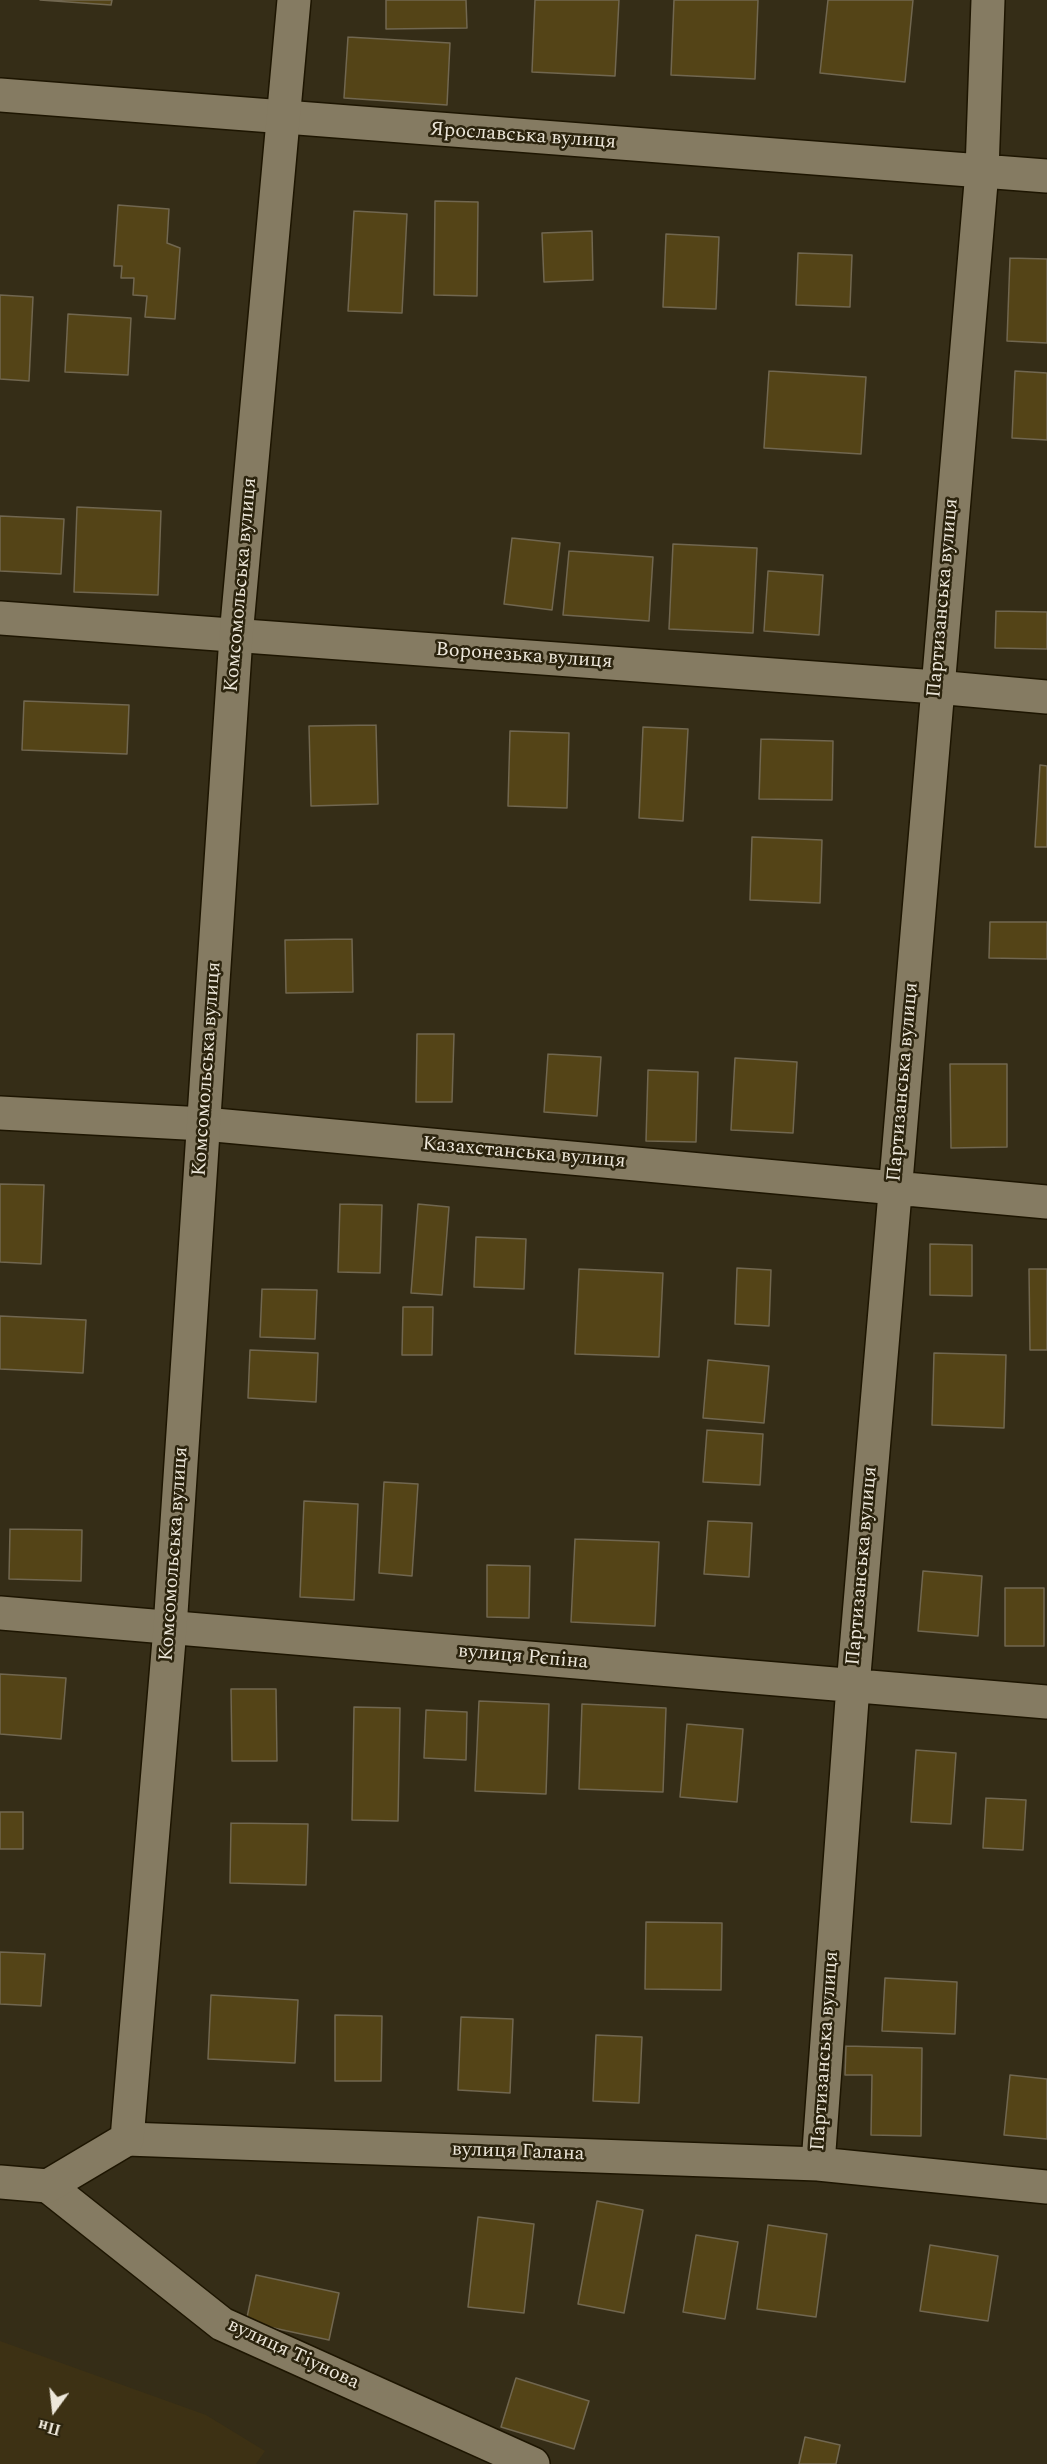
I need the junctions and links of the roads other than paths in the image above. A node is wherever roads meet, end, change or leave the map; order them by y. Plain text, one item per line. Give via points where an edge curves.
1 (294, 0) edge
2 (988, 0) edge
3 (0, 95) edge
4 (283, 118) junction
5 (982, 171) junction
6 (1047, 176) edge
7 (0, 618) edge
8 (236, 636) junction
9 (936, 687) junction
10 (1047, 697) edge
11 (0, 1113) edge
12 (204, 1124) junction
13 (895, 1190) junction
14 (1047, 1202) edge
15 (0, 1613) edge
16 (170, 1628) junction
17 (853, 1686) junction
18 (1047, 1702) edge
19 (128, 2139) junction
20 (818, 2164) junction
21 (0, 2182) edge
22 (48, 2186) junction
23 (1047, 2187) edge
24 (533, 2464) edge

1 - 4 street, Комсомольська вулиця
2 - 5 street, Партизанська вулиця
3 - 4 street, Ярославська вулиця
4 - 5 street, Ярославська вулиця
4 - 8 street, Комсомольська вулиця
5 - 6 street, Ярославська вулиця
5 - 9 street, Партизанська вулиця
7 - 8 street, Воронезька вулиця
8 - 9 street, Воронезька вулиця
8 - 12 street, Комсомольська вулиця
9 - 10 street, Воронезька вулиця
9 - 13 street, Партизанська вулиця
11 - 12 street, Казахстанська вулиця
12 - 13 street, Казахстанська вулиця
12 - 16 street, Комсомольська вулиця
13 - 14 street, Казахстанська вулиця
13 - 17 street, Партизанська вулиця
15 - 16 street, вулиця Рєпіна
16 - 17 street, вулиця Рєпіна
16 - 19 street, Комсомольська вулиця
17 - 18 street, вулиця Рєпіна
17 - 20 street, Партизанська вулиця
19 - 20 street, вулиця Галана
19 - 22 street
20 - 23 street, вулиця Галана
21 - 22 street
22 - 24 street, вулиця Тіунова via 222,2324

